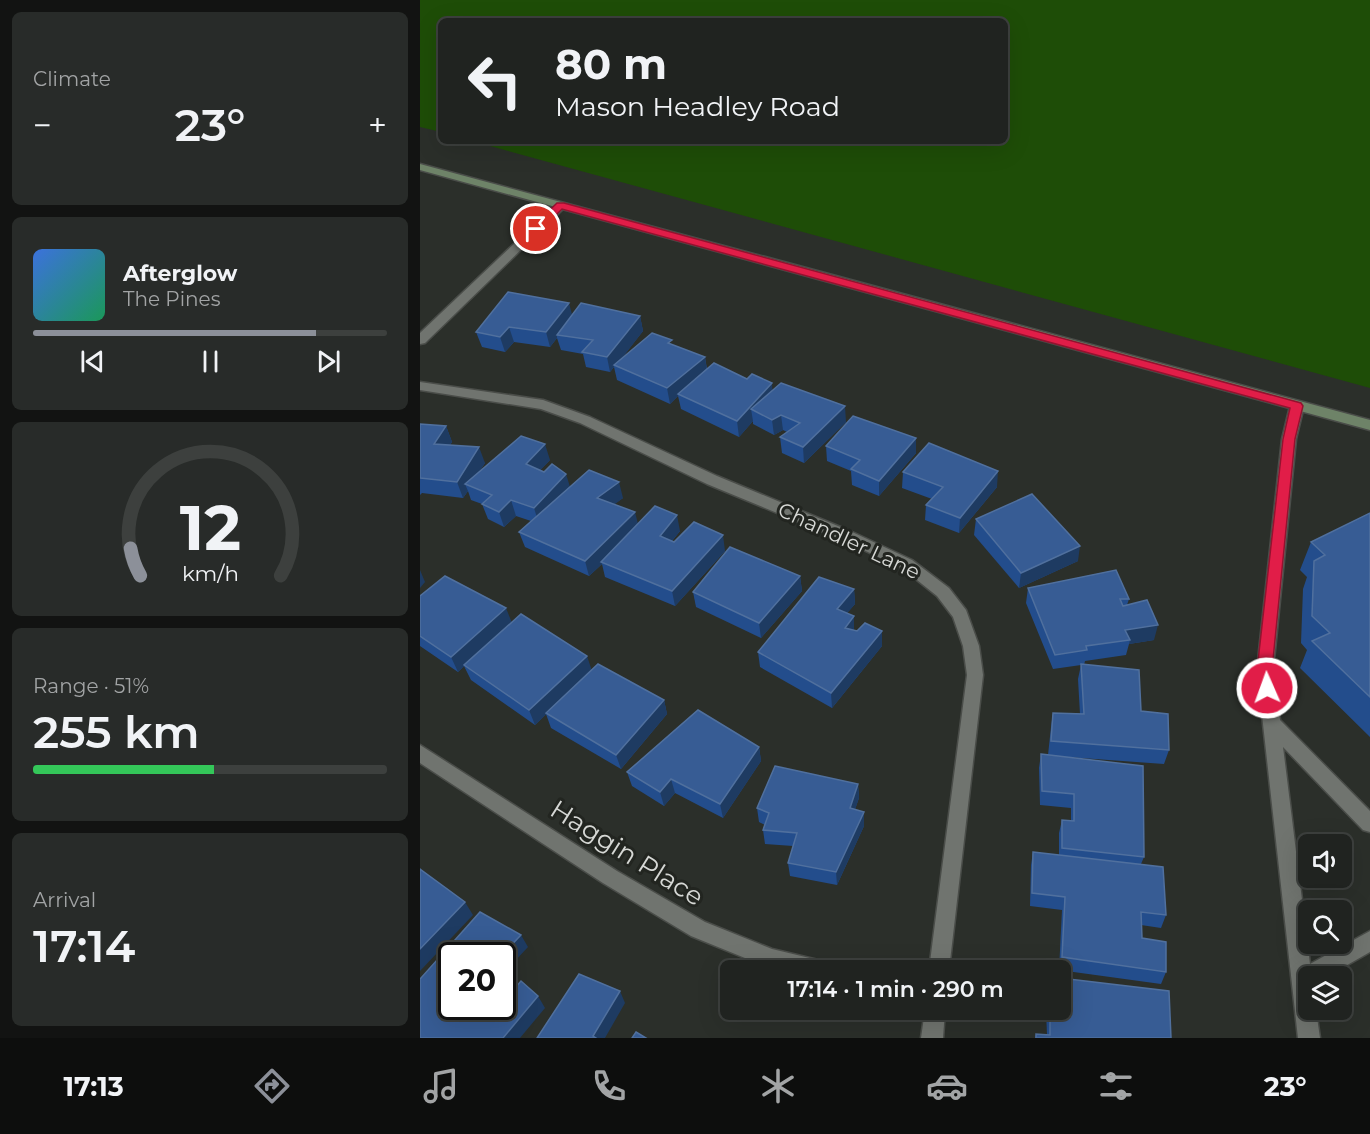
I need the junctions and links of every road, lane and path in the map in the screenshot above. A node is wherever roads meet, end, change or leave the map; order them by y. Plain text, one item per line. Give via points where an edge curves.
1 (420, 166) edge
2 (560, 206) junction
3 (420, 340) edge
4 (420, 387) edge
5 (1297, 406) junction
6 (1370, 425) edge
7 (1271, 723) junction
8 (420, 753) edge
9 (1370, 824) edge
10 (1370, 941) edge
11 (776, 960) edge
12 (940, 960) edge
13 (1304, 966) edge
14 (1327, 966) edge
15 (934, 1020) edge
16 (1309, 1020) edge
17 (932, 1038) edge
18 (1310, 1038) edge

1 - 2 main road
2 - 3 street
2 - 5 main road
4 - 12 street, Chandler Lane via 543,405 585,420 712,480 897,559 943,592 960,614 975,675
5 - 6 main road
5 - 7 street via 1289,439 1264,670
7 - 9 street
7 - 13 street
8 - 11 street, Haggin Place via 610,877 698,929
10 - 14 street
15 - 17 street
16 - 18 street

